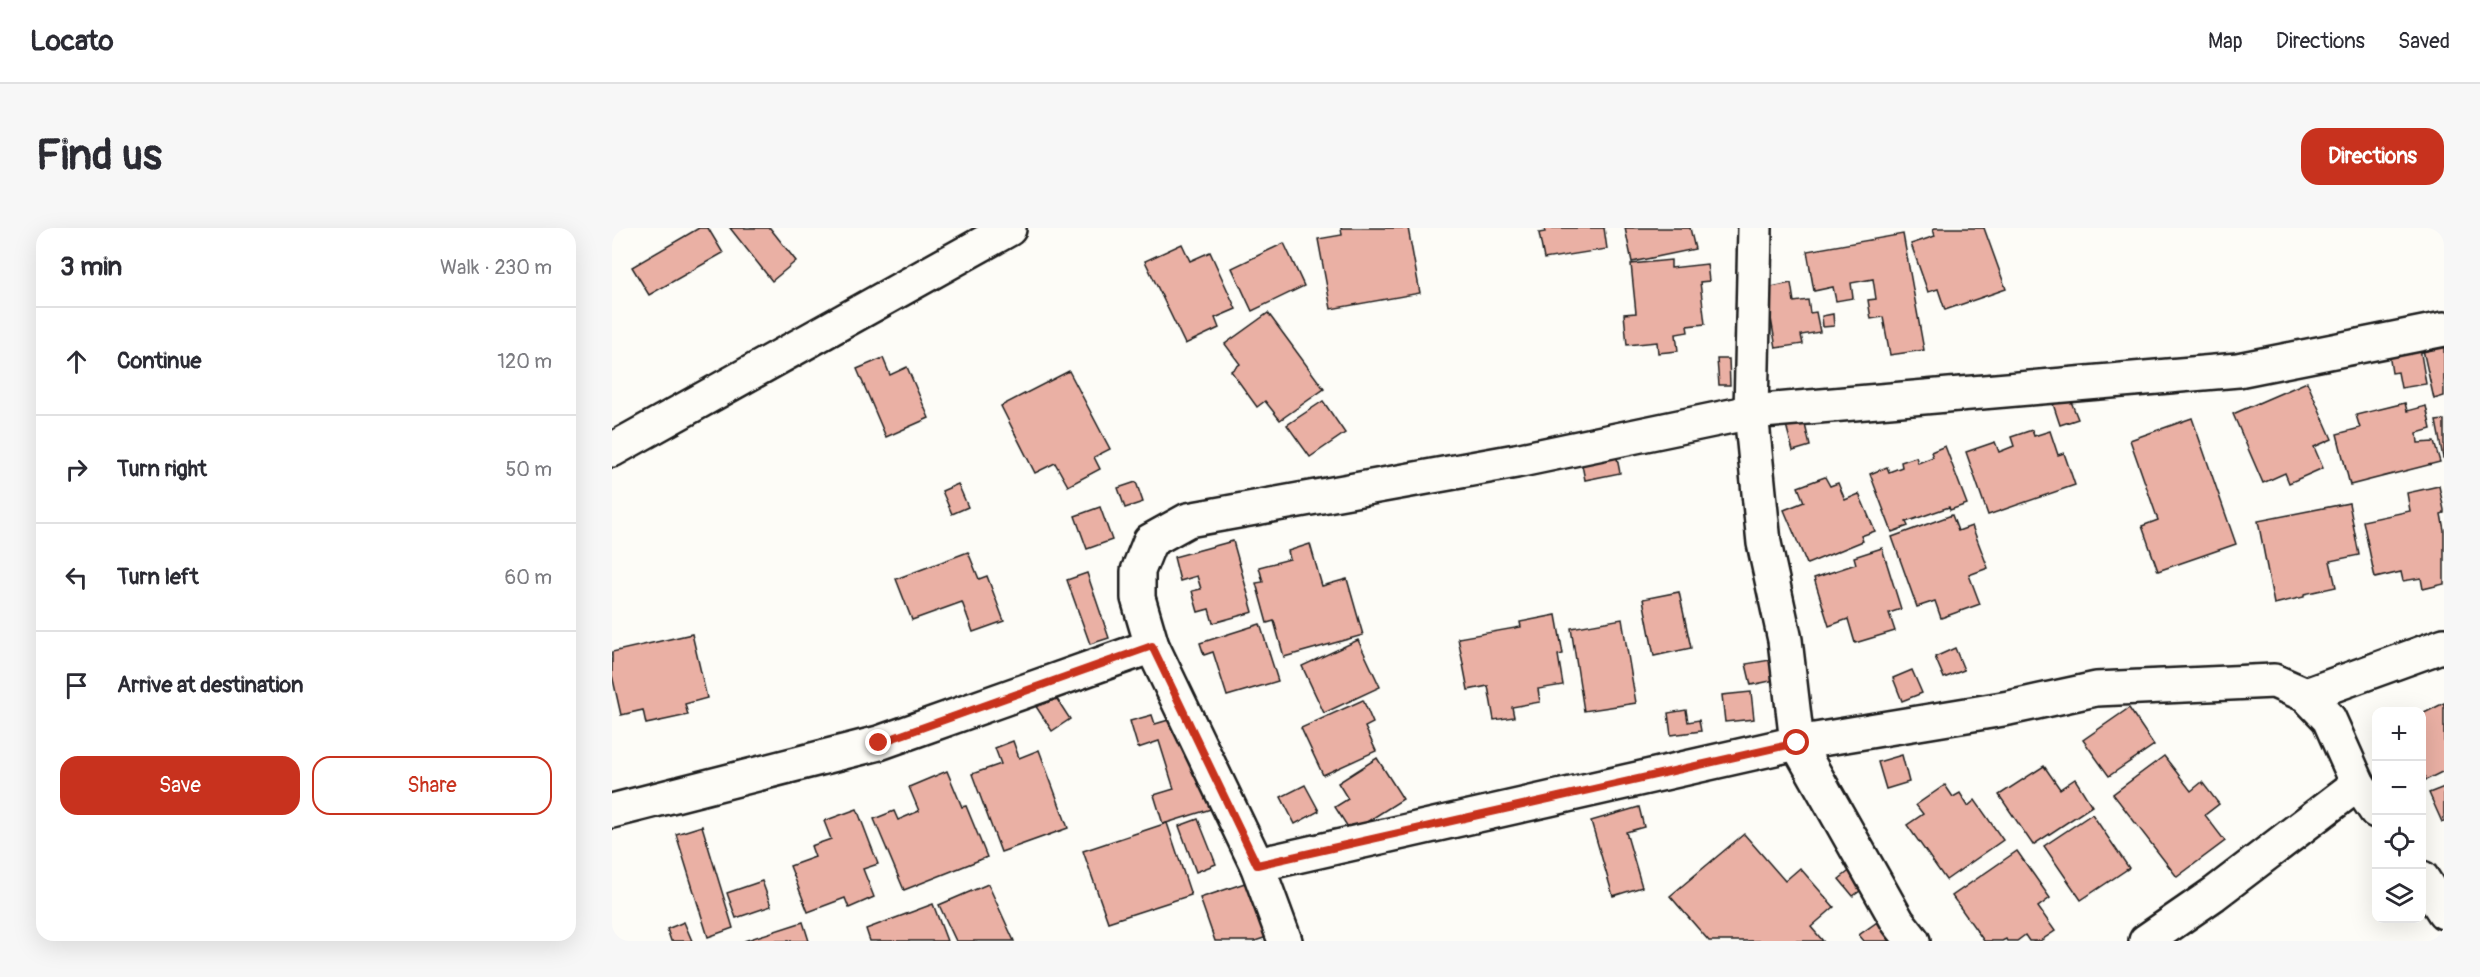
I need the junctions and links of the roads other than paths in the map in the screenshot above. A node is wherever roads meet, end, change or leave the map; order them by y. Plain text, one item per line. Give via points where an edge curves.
1 (1011, 228) edge
2 (1755, 228) edge
3 (2444, 328) edge
4 (1750, 412) junction
5 (612, 450) edge
6 (2444, 645) edge
7 (1152, 646) junction
8 (2306, 695) junction
9 (1797, 743) junction
10 (2358, 784) junction
11 (2372, 805) edge
12 (612, 811) edge
13 (1257, 865) junction
14 (2426, 885) edge
15 (2444, 912) edge
16 (1285, 941) edge
17 (1913, 941) edge
18 (2146, 941) edge

1 - 5 street
2 - 4 street
3 - 4 street via 2238,370
4 - 7 street via 1516,461 1188,520 1150,541 1138,571 1138,598
4 - 9 street via 1764,543 1785,640
6 - 8 street
7 - 12 street via 879,743
7 - 13 street
8 - 9 street via 2274,681 2096,689 2009,708
8 - 10 street via 2329,719
9 - 13 street
9 - 17 street via 1898,922
10 - 11 street
10 - 18 street
13 - 16 street
14 - 15 street

